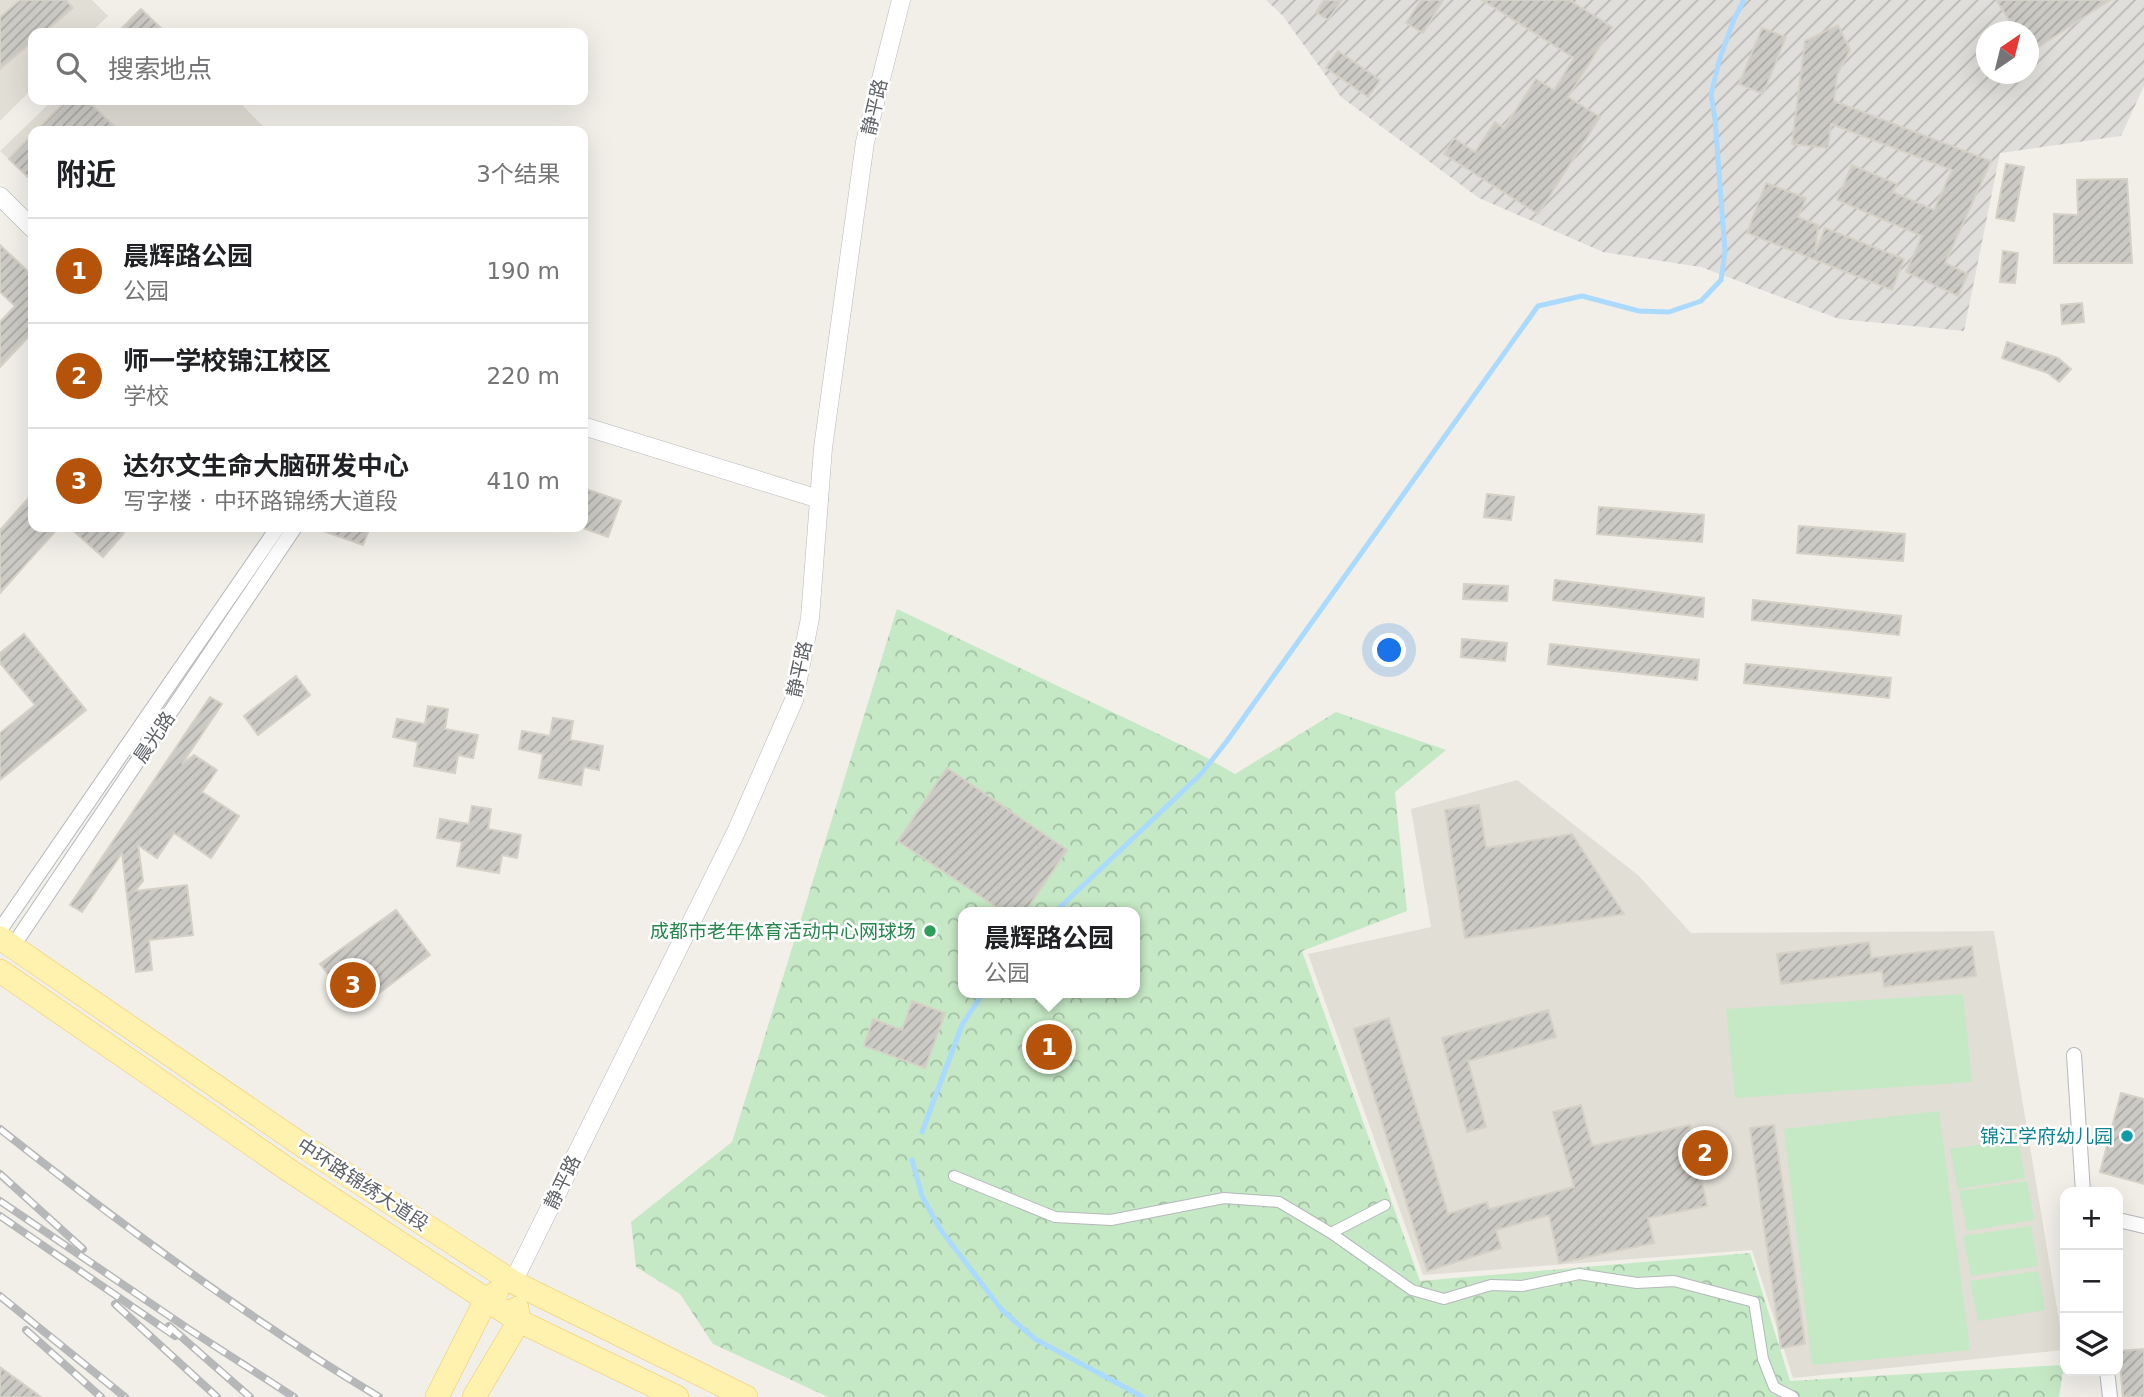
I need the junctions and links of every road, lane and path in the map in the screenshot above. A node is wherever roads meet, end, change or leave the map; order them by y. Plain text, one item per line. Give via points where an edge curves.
1 (901, 0) edge
2 (0, 196) edge
3 (28, 224) edge
4 (588, 428) edge
5 (819, 499) junction
6 (275, 532) edge
7 (291, 532) edge
8 (4, 938) edge
9 (0, 971) edge
10 (2074, 1055) dead end
11 (954, 1176) dead end
12 (2083, 1187) edge
13 (1385, 1205) dead end
14 (2123, 1221) edge
15 (2144, 1226) edge
16 (1331, 1233) junction
17 (513, 1282) junction
18 (486, 1300) junction
19 (519, 1321) junction
20 (2108, 1376) edge
21 (437, 1397) edge
22 (474, 1397) edge
23 (677, 1397) edge
24 (746, 1397) edge
25 (1793, 1397) edge
26 (2110, 1397) edge

1 - 5 street, 静平路 via 865,142
2 - 3 street
4 - 5 street
5 - 17 street, 静平路 via 810,618 794,700 736,832
6 - 8 street, 晨光路
7 - 8 street, 晨光路
8 - 17 main road, 中环路锦绣大道段 via 309,1150
9 - 18 main road, 中环路锦绣大道段
10 - 12 street
11 - 16 street via 1055,1217 1111,1220 1224,1198 1279,1202
13 - 16 street
14 - 15 street
16 - 25 street via 1412,1290 1444,1299 1491,1285 1522,1286 1579,1273 1637,1283 1674,1281 1754,1302 1770,1378 1774,1387
17 - 18 main road
17 - 19 main road
17 - 24 main road, 中环路锦绣大道段
18 - 19 main road, 中环路锦绣大道段
18 - 21 main road
19 - 22 main road
19 - 23 main road, 中环路锦绣大道段
20 - 26 street

